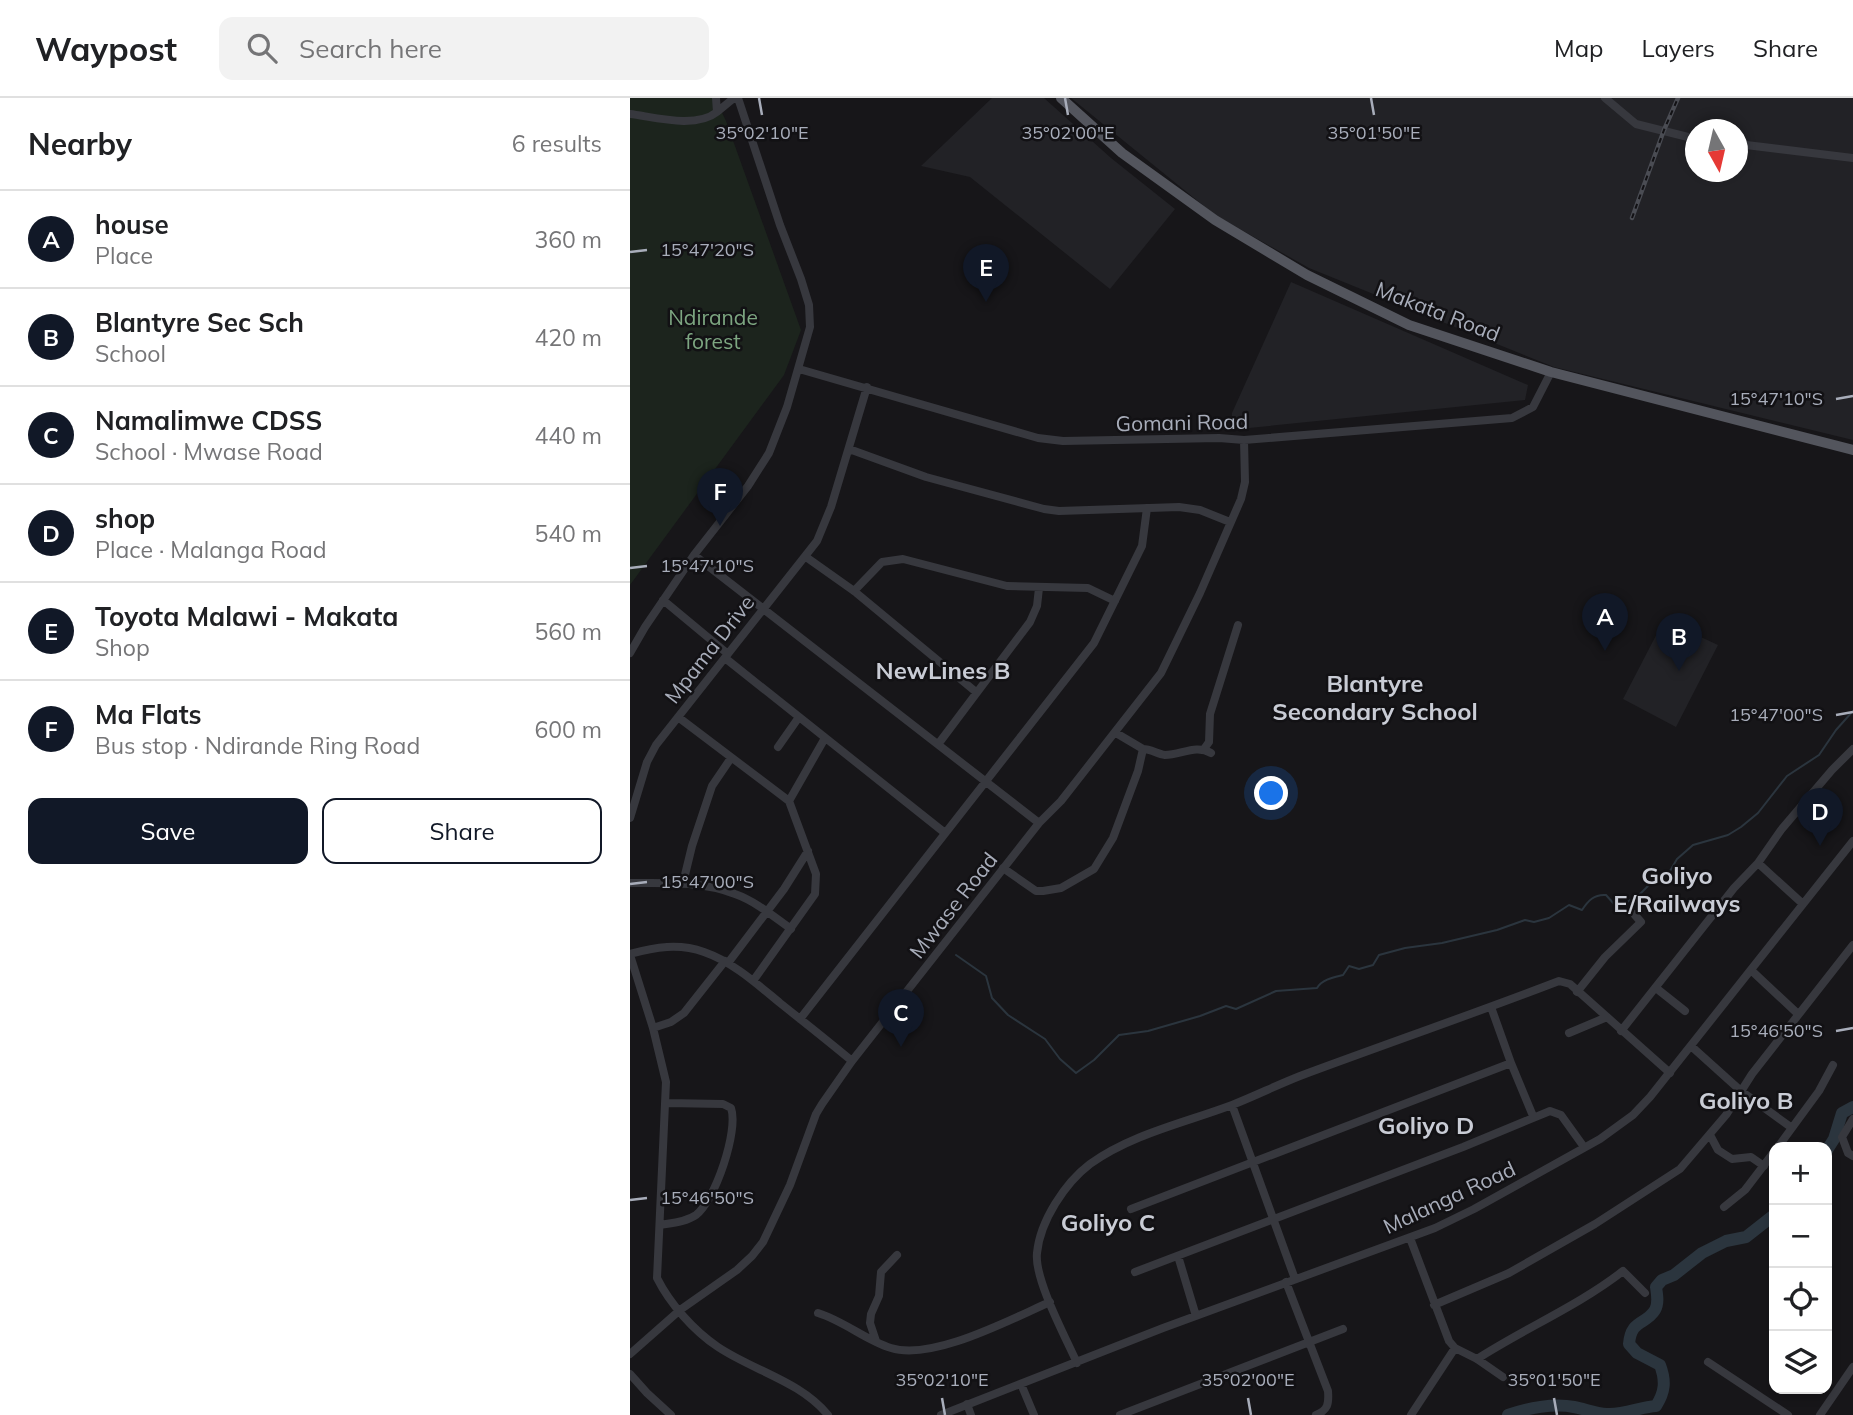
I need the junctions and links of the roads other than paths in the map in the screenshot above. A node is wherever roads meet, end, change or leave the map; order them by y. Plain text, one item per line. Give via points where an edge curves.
1 (716, 98) edge
2 (736, 98) edge
3 (1061, 98) edge
4 (1605, 98) edge
5 (717, 112) junction
6 (630, 114) edge
7 (1685, 136) edge
8 (1748, 145) edge
9 (1853, 158) edge
10 (799, 369) junction
11 (1551, 372) junction
12 (867, 387) junction
13 (1244, 440) junction
14 (849, 449) junction
15 (1853, 450) edge
16 (1147, 508) junction
17 (1230, 522) junction
18 (694, 555) junction
19 (806, 557) junction
20 (1039, 588) junction
21 (854, 592) junction
22 (663, 600) junction
23 (1115, 601) junction
24 (763, 608) junction
25 (1238, 625) dead end
26 (630, 653) edge
27 (727, 656) junction
28 (976, 692) junction
29 (799, 717) junction
30 (678, 718) junction
31 (1116, 733) junction
32 (825, 738) junction
33 (939, 743) junction
34 (778, 747) dead end
35 (1143, 749) junction
36 (1853, 749) edge
37 (731, 758) junction
38 (987, 781) junction
39 (789, 801) junction
40 (630, 818) edge
41 (1039, 823) junction
42 (945, 833) junction
43 (1853, 841) edge
44 (808, 851) junction
45 (1758, 863) junction
46 (1003, 868) junction
47 (630, 883) edge
48 (683, 883) junction
49 (1803, 904) junction
50 (767, 912) junction
51 (1634, 914) dead end
52 (791, 929) junction
53 (1853, 945) edge
54 (630, 954) edge
55 (726, 962) junction
56 (1752, 971) junction
57 (753, 981) junction
58 (1656, 988) junction
59 (1577, 992) junction
60 (1491, 1007) junction
61 (1685, 1011) dead end
62 (1798, 1014) junction
63 (1607, 1017) junction
64 (800, 1019) junction
65 (653, 1028) junction
66 (1621, 1031) junction
67 (1569, 1033) dead end
68 (1691, 1046) junction
69 (852, 1061) junction
70 (1511, 1063) junction
71 (1833, 1065) dead end
72 (1670, 1073) junction
73 (1741, 1091) junction
74 (667, 1103) junction
75 (1232, 1105) junction
76 (1533, 1116) junction
77 (1853, 1119) edge
78 (1793, 1128) junction
79 (1710, 1135) junction
80 (1782, 1142) edge
81 (1584, 1147) junction
82 (1853, 1156) edge
83 (1769, 1159) edge
84 (1252, 1162) junction
85 (1764, 1166) junction
86 (1724, 1207) dead end
87 (1131, 1209) dead end
88 (1274, 1219) junction
89 (660, 1225) junction
90 (1410, 1238) junction
91 (897, 1255) dead end
92 (1178, 1256) junction
93 (1135, 1272) dead end
94 (1296, 1279) junction
95 (1286, 1282) junction
96 (1645, 1293) dead end
97 (1050, 1302) junction
98 (1434, 1305) junction
99 (680, 1310) junction
100 (818, 1312) dead end
101 (1196, 1316) junction
102 (1343, 1329) dead end
103 (876, 1341) junction
104 (1309, 1343) junction
105 (1455, 1348) junction
106 (630, 1354) edge
107 (1478, 1359) junction
108 (1708, 1362) dead end
109 (1077, 1363) junction
110 (1853, 1367) edge
111 (630, 1374) edge
112 (1503, 1377) dead end
113 (1021, 1384) junction
114 (967, 1404) junction
115 (671, 1415) edge
116 (828, 1415) edge
117 (941, 1415) edge
118 (971, 1415) edge
119 (1034, 1415) edge
120 (1120, 1415) edge
121 (1316, 1415) edge
122 (1411, 1415) edge
123 (1788, 1415) edge
124 (1820, 1415) edge

1 - 5 street
2 - 5 street
2 - 10 street via 809,305 810,327
3 - 11 main road, Makata Road via 1122,153 1182,197 1307,275 1409,325
4 - 7 street via 1636,124
5 - 6 street via 680,121
8 - 9 street
10 - 12 street, Gomani Road
10 - 18 street via 769,453
11 - 13 street, Gomani Road via 1533,407 1512,418
11 - 15 main road, Makata Road
12 - 13 street, Gomani Road via 1050,441
12 - 14 street, Mpama Drive
13 - 17 street, Mwase Road via 1245,482
14 - 16 street via 926,477 1044,509
14 - 19 street, Mpama Drive via 824,526
16 - 17 street via 1200,510
16 - 23 street via 1142,546
17 - 31 street, Mwase Road via 1161,673
18 - 22 street
18 - 24 street
19 - 21 street
19 - 24 street, Mpama Drive
20 - 21 street via 1007,586 903,559 882,562
20 - 23 street via 1088,588
20 - 28 street via 1030,622
21 - 28 street
22 - 26 street
22 - 27 street
23 - 38 street via 1094,643
24 - 27 street, Mpama Drive
24 - 33 street
25 - 35 street via 1210,714 1208,751 1168,755
27 - 29 street
27 - 30 street, Mpama Drive
28 - 33 street
29 - 32 street
29 - 34 street
30 - 37 street
30 - 40 street, Mpama Drive via 651,753
31 - 35 street
31 - 41 street, Mwase Road
32 - 39 street
32 - 42 street
33 - 38 street
35 - 46 street via 1113,838 1094,869 1061,888 1036,891
36 - 45 street
37 - 39 street
37 - 48 street via 707,799
38 - 41 street
38 - 42 street
39 - 44 street
41 - 46 street, Mwase Road
42 - 64 street
43 - 49 street, Malanga Road
44 - 50 street
44 - 52 street via 816,891
45 - 49 street
45 - 58 street
46 - 69 street, Mwase Road
47 - 48 street
48 - 50 street via 734,893
49 - 56 street, Malanga Road
50 - 52 street
50 - 55 street
51 - 59 street via 1641,922
52 - 57 street
53 - 62 street
54 - 55 street via 678,947
54 - 65 street
55 - 57 street
55 - 65 street via 684,1013
56 - 62 street
56 - 68 street, Malanga Road
57 - 64 street
58 - 61 street
58 - 66 street
59 - 60 street via 1559,981
59 - 63 street
60 - 70 street
60 - 75 street
62 - 73 street
63 - 66 street
63 - 67 street
64 - 69 street
65 - 74 street
66 - 72 street
68 - 72 street, Malanga Road
68 - 73 street
69 - 99 street, Mwase Road via 816,1114 790,1185 762,1242 737,1270
70 - 76 street
70 - 84 street
71 - 78 street
72 - 81 street, Malanga Road via 1633,1115
73 - 78 street
73 - 79 street
74 - 89 street
74 - 89 street via 723,1104 734,1115 726,1153 702,1209 690,1219
75 - 84 street
75 - 97 street via 1112,1150 1073,1178 1048,1220 1037,1253
76 - 81 street via 1558,1113
76 - 88 street
77 - 82 street via 1842,1137
78 - 80 street
79 - 85 street via 1718,1150 1732,1160 1751,1157
79 - 98 street via 1676,1172 1617,1211 1509,1273
81 - 90 street, Malanga Road via 1474,1209
83 - 85 street
84 - 87 street
84 - 88 street
85 - 86 street
88 - 92 street
88 - 94 street
89 - 99 street via 657,1278
90 - 94 street, Malanga Road
90 - 98 street
91 - 103 street via 881,1272 879,1296 870,1314
92 - 93 street
92 - 101 street
94 - 95 street, Malanga Road
95 - 101 street, Malanga Road
95 - 104 street
96 - 107 street via 1623,1271 1591,1295
97 - 103 street via 938,1347 906,1350
97 - 109 street
98 - 105 street
99 - 106 street, Mwase Road
99 - 116 street via 716,1346 815,1400
100 - 103 street
101 - 109 street, Malanga Road
102 - 104 street
104 - 120 street
104 - 121 street via 1328,1391 1326,1409
105 - 107 street
105 - 122 street
107 - 112 street
108 - 123 street
109 - 113 street, Malanga Road
110 - 124 street
111 - 115 street
113 - 114 street, Malanga Road
113 - 119 street
114 - 117 street, Malanga Road
114 - 118 street

